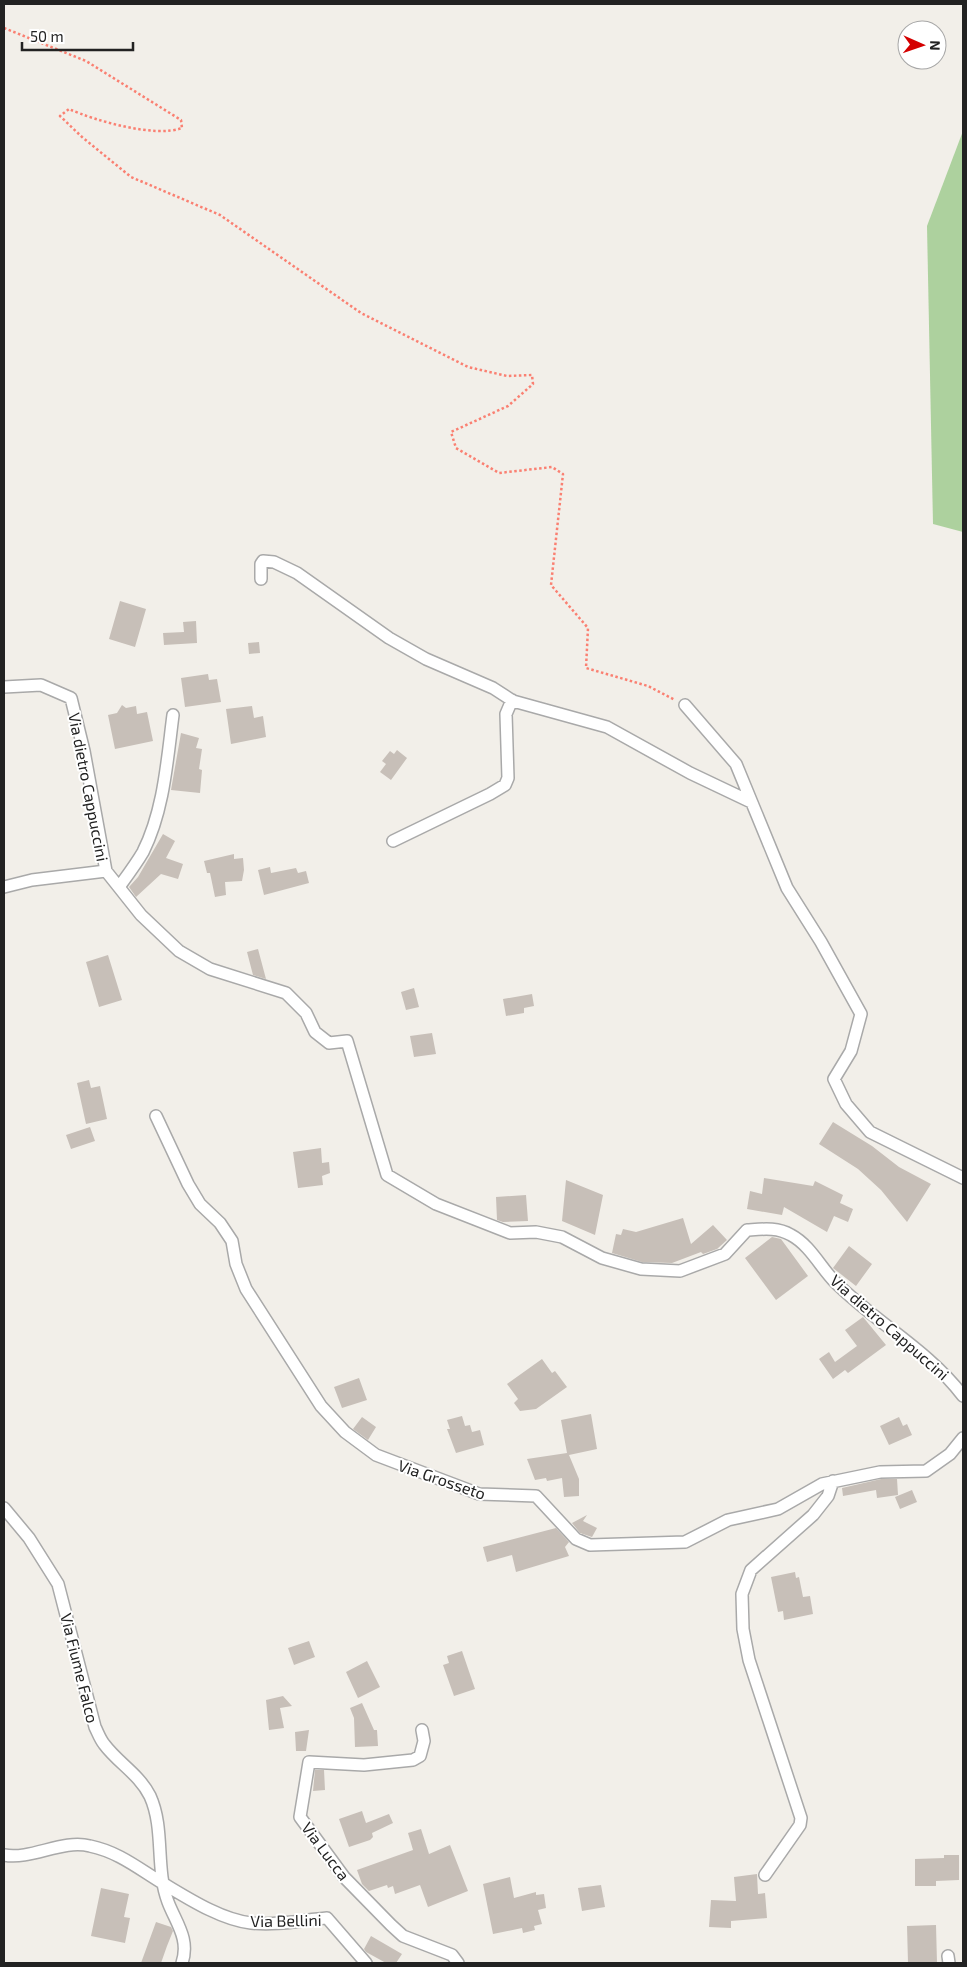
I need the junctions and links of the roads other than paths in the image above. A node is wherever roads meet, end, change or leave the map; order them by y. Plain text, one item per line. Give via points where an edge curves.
1 (261, 579) dead end
2 (4, 687) edge
3 (512, 700) junction
4 (685, 705) road end
5 (174, 715) dead end
6 (751, 802) junction
7 (393, 841) dead end
8 (106, 871) junction
9 (4, 887) edge
10 (119, 887) junction
11 (156, 1116) dead end
12 (963, 1178) edge
13 (963, 1396) edge
14 (963, 1438) edge
15 (833, 1481) junction
16 (4, 1508) edge
17 (422, 1730) dead end
18 (4, 1855) edge
19 (765, 1875) dead end
20 (164, 1885) junction
21 (182, 1963) edge
22 (366, 1963) edge
23 (458, 1963) edge

1 - 3 street via 263,561 279,564 297,573 389,638
2 - 8 street, Via dietro Cappuccini via 41,685 71,698
3 - 6 street via 607,727
3 - 7 street via 506,714 508,778 505,785
4 - 6 street via 736,764
5 - 10 street via 164,788 154,825 142,853
6 - 12 street via 787,888 861,1014 851,1051 834,1079 846,1104 870,1132
8 - 9 street via 32,880
8 - 10 street, Via dietro Cappuccini
10 - 13 street, Via dietro Cappuccini via 141,915 179,951 210,969 286,993 306,1013 315,1032 330,1043 347,1041 387,1175 436,1204 510,1233 536,1232 562,1237 602,1258 641,1269 680,1271 725,1254 747,1230 779,1229 804,1245 836,1282 925,1356
11 - 15 street, Via Grosseto via 200,1204 220,1223 232,1241 236,1264 246,1289 305,1381 345,1432 376,1455 479,1494 536,1496 576,1539 590,1545 685,1542 728,1520 778,1509
14 - 15 street, Via Grosseto via 950,1454 926,1471 880,1472
15 - 19 street via 828,1496 813,1515 752,1570 742,1594 749,1660 801,1818 800,1825
16 - 20 street, Via Fiume Falco via 29,1538 58,1584 95,1727 104,1744 140,1780 149,1795 158,1819
17 - 23 street, Via Lucca via 424,1741 420,1756 414,1760 364,1765 309,1762 300,1817 344,1877 390,1925 403,1936 452,1955
18 - 20 street via 15,1857 88,1845 111,1852
20 - 21 street, Via Fiume Falco via 182,1928
20 - 22 street, Via Bellini via 218,1913 250,1923 328,1918

